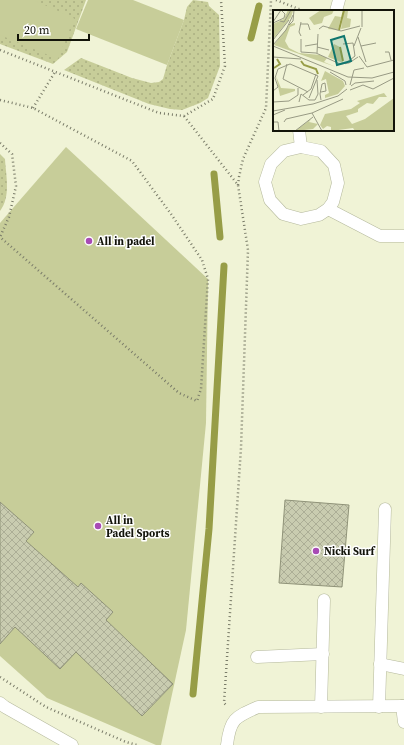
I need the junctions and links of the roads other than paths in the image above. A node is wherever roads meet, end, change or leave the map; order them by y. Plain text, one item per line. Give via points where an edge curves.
1 (339, 0) edge
2 (336, 10) edge
3 (299, 131) edge
4 (301, 147) junction
5 (328, 209) junction
6 (404, 236) edge
7 (385, 509) dead end
8 (324, 600) dead end
9 (323, 654) junction
10 (256, 657) dead end
11 (380, 664) junction
12 (404, 668) edge
13 (0, 703) edge
14 (403, 706) edge
15 (321, 707) junction
16 (379, 707) junction
17 (404, 722) edge
18 (72, 745) edge
19 (227, 745) edge

1 - 2 lane
3 - 4 lane
4 - 5 lane via 321,151 334,165 338,183 333,202
4 - 5 lane via 284,150 270,164 265,182 270,200 283,214 301,219
5 - 6 lane via 380,236
7 - 11 lane
8 - 9 lane
9 - 10 lane
9 - 15 lane
11 - 12 lane
11 - 16 lane
13 - 18 lane
14 - 16 lane
14 - 17 lane
15 - 16 lane
15 - 19 lane via 258,707 239,715 229,729

